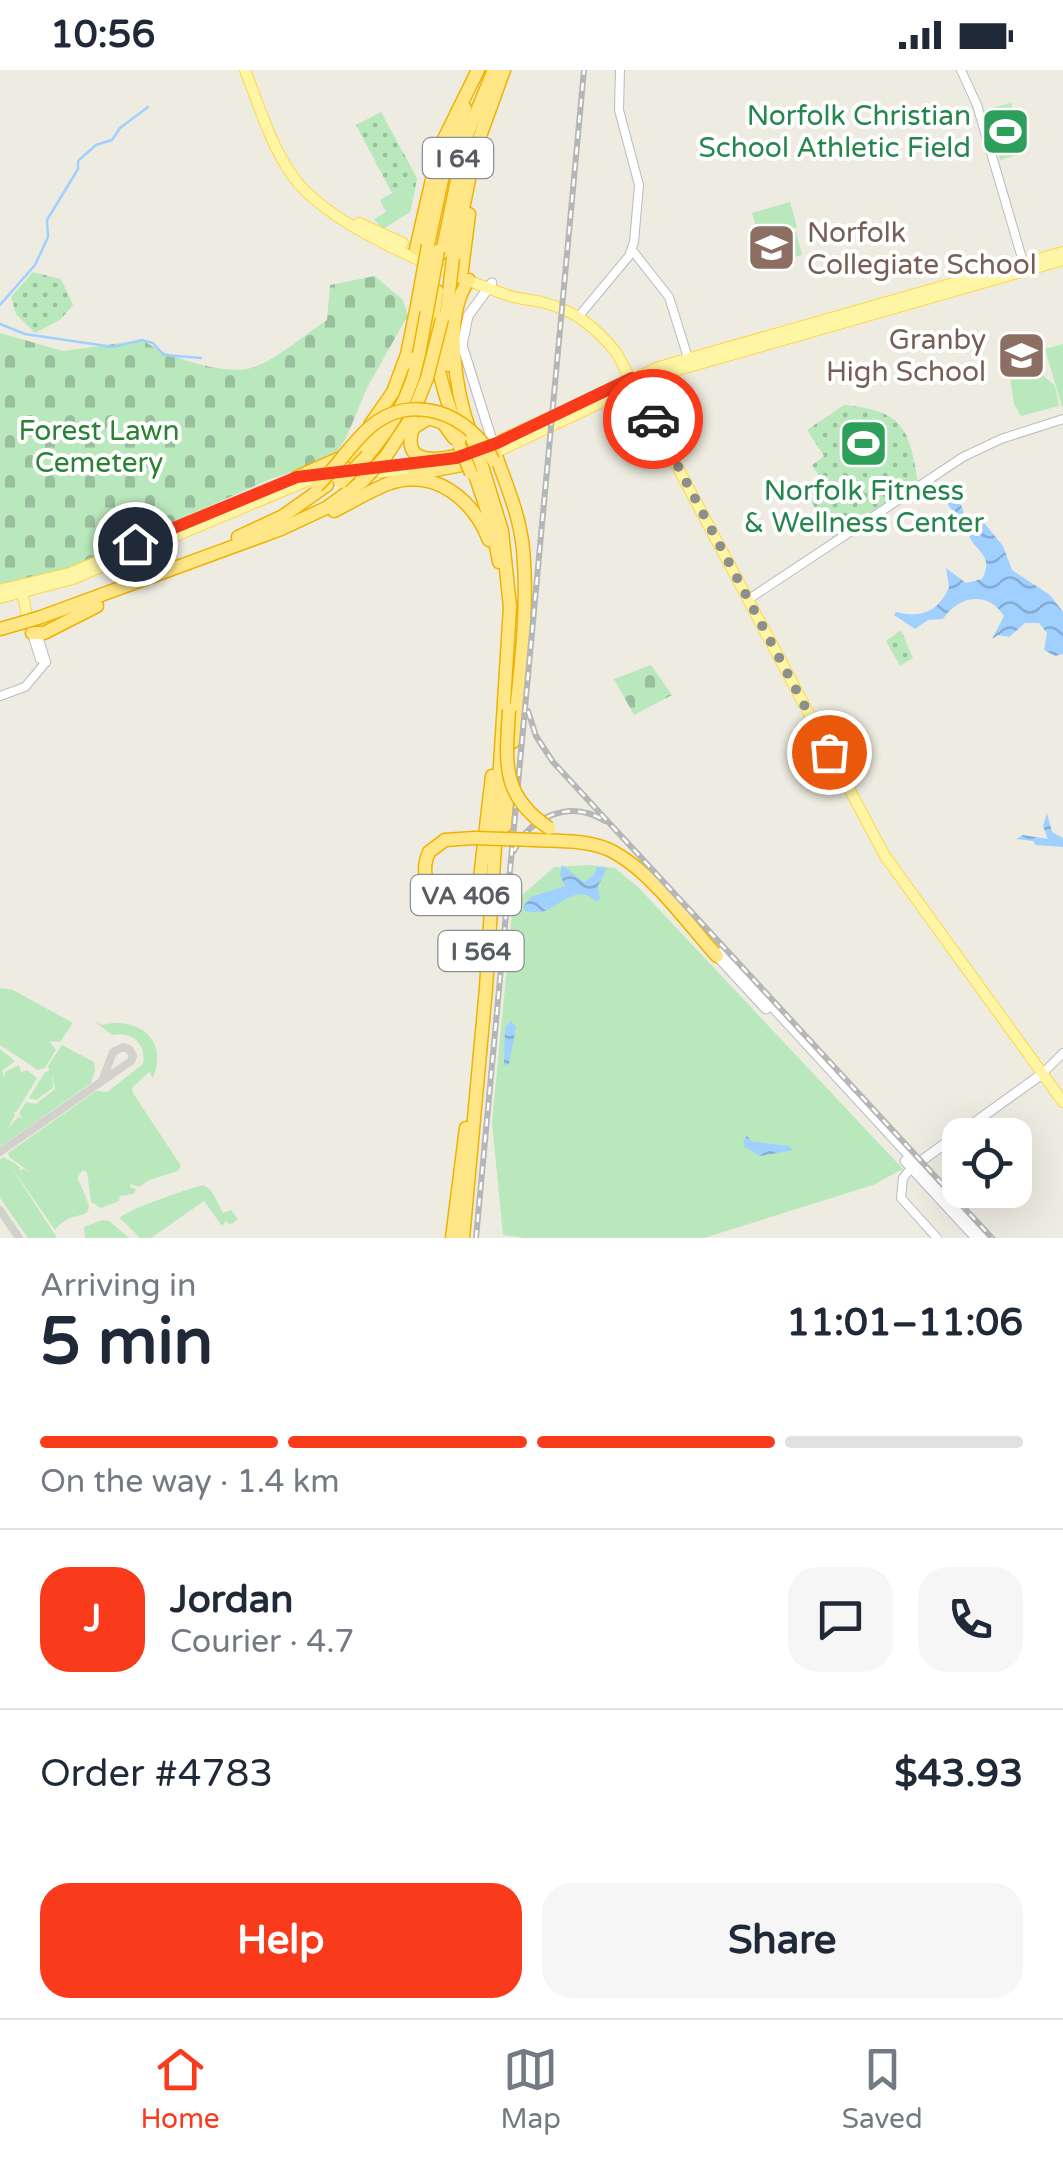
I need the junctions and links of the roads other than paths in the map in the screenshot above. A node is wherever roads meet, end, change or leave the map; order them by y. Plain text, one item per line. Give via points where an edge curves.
1 (248, 70) edge
2 (493, 70) edge
3 (504, 70) edge
4 (620, 70) edge
5 (962, 70) edge
6 (479, 74) edge
7 (498, 85) junction
8 (632, 250) junction
9 (432, 252) junction
10 (1063, 252) edge
11 (1063, 260) edge
12 (1025, 267) junction
13 (455, 278) junction
14 (490, 285) junction
15 (482, 298) junction
16 (421, 304) junction
17 (580, 316) junction
18 (607, 326) dead end
19 (608, 342) junction
20 (413, 356) junction
21 (689, 362) junction
22 (422, 374) junction
23 (634, 381) junction
24 (1063, 419) edge
25 (478, 454) junction
26 (360, 457) junction
27 (297, 477) junction
28 (328, 484) junction
29 (358, 499) junction
30 (239, 539) junction
31 (508, 566) junction
32 (172, 571) junction
33 (524, 579) junction
34 (501, 580) junction
35 (22, 591) junction
36 (0, 594) edge
37 (749, 599) junction
38 (40, 613) junction
39 (20, 619) junction
40 (0, 620) edge
41 (0, 629) edge
42 (35, 634) junction
43 (38, 654) junction
44 (46, 662) junction
45 (40, 671) junction
46 (0, 696) edge
47 (510, 706) junction
48 (492, 776) junction
49 (719, 954) junction
50 (486, 991) junction
51 (1063, 1053) edge
52 (1042, 1074) junction
53 (1063, 1102) edge
54 (912, 1169) junction
55 (459, 1238) edge
56 (938, 1238) edge
57 (976, 1238) edge
58 (985, 1238) edge

1 - 9 main road via 307,186 346,216
2 - 9 highway
3 - 7 highway, I 64
4 - 8 street via 620,116 640,185
5 - 12 street
6 - 9 highway, I 64 via 446,160
7 - 9 highway, I 64
7 - 13 highway
8 - 17 street
8 - 21 street via 669,297
9 - 13 highway, bridge
9 - 13 main road
9 - 16 highway, I 64, bridge
9 - 20 highway, I 64, bridge
10 - 12 main road
11 - 12 main road
12 - 21 main road
13 - 14 main road
13 - 15 main road via 482,290
13 - 22 highway, I 64, bridge
13 - 25 highway via 446,350
13 - 25 highway via 433,321 435,353
14 - 15 main road
14 - 17 main road
15 - 25 main road via 465,322 462,345 481,411
16 - 20 highway, I 64
16 - 25 highway via 432,368
17 - 19 main road
18 - 19 main road
19 - 23 main road
20 - 22 highway, I 64
20 - 26 highway, I 64
20 - 27 highway via 386,404 340,458
21 - 23 main road
22 - 26 highway, I 64 via 395,419
22 - 30 highway, I 64, bridge via 411,418 363,481 312,516
23 - 25 main road
23 - 37 main road
24 - 37 street via 964,457
25 - 27 main road
25 - 28 highway, bridge via 477,434 457,418 409,410 368,428
25 - 29 highway via 391,478
25 - 31 highway
25 - 33 highway via 510,511
25 - 34 highway
25 - 35 main road via 307,481 73,580
26 - 28 highway, I 64, bridge
27 - 35 main road
28 - 30 highway
28 - 30 highway, I 64 via 308,506
29 - 30 highway via 259,543
29 - 34 highway via 402,481 452,490 482,524
30 - 32 highway, I 64
30 - 38 highway, I 64
31 - 47 highway
31 - 50 highway
32 - 38 highway, I 64
32 - 42 highway
33 - 47 highway
33 - 50 highway
34 - 48 highway, I 564
35 - 36 main road
35 - 42 main road
37 - 52 main road via 896,874
38 - 39 highway, I 64
39 - 40 highway, I 64
39 - 41 highway, I 64
42 - 43 street
42 - 44 street
43 - 44 street
43 - 45 street via 34,664
44 - 45 street
45 - 46 street via 25,688
47 - 49 highway, VA 406, bridge via 506,764 522,805 549,828 620,850 643,867
48 - 49 highway, VA 406, bridge via 480,878 462,896 437,893 424,872 429,852 445,840 474,838 535,840 586,843 623,858
48 - 55 highway, I 564
49 - 54 main road, VA 406
50 - 55 highway, I 564
51 - 52 street
52 - 53 main road
52 - 54 main road
54 - 56 street via 901,1198
54 - 57 main road, VA 406
54 - 58 main road, VA 406

